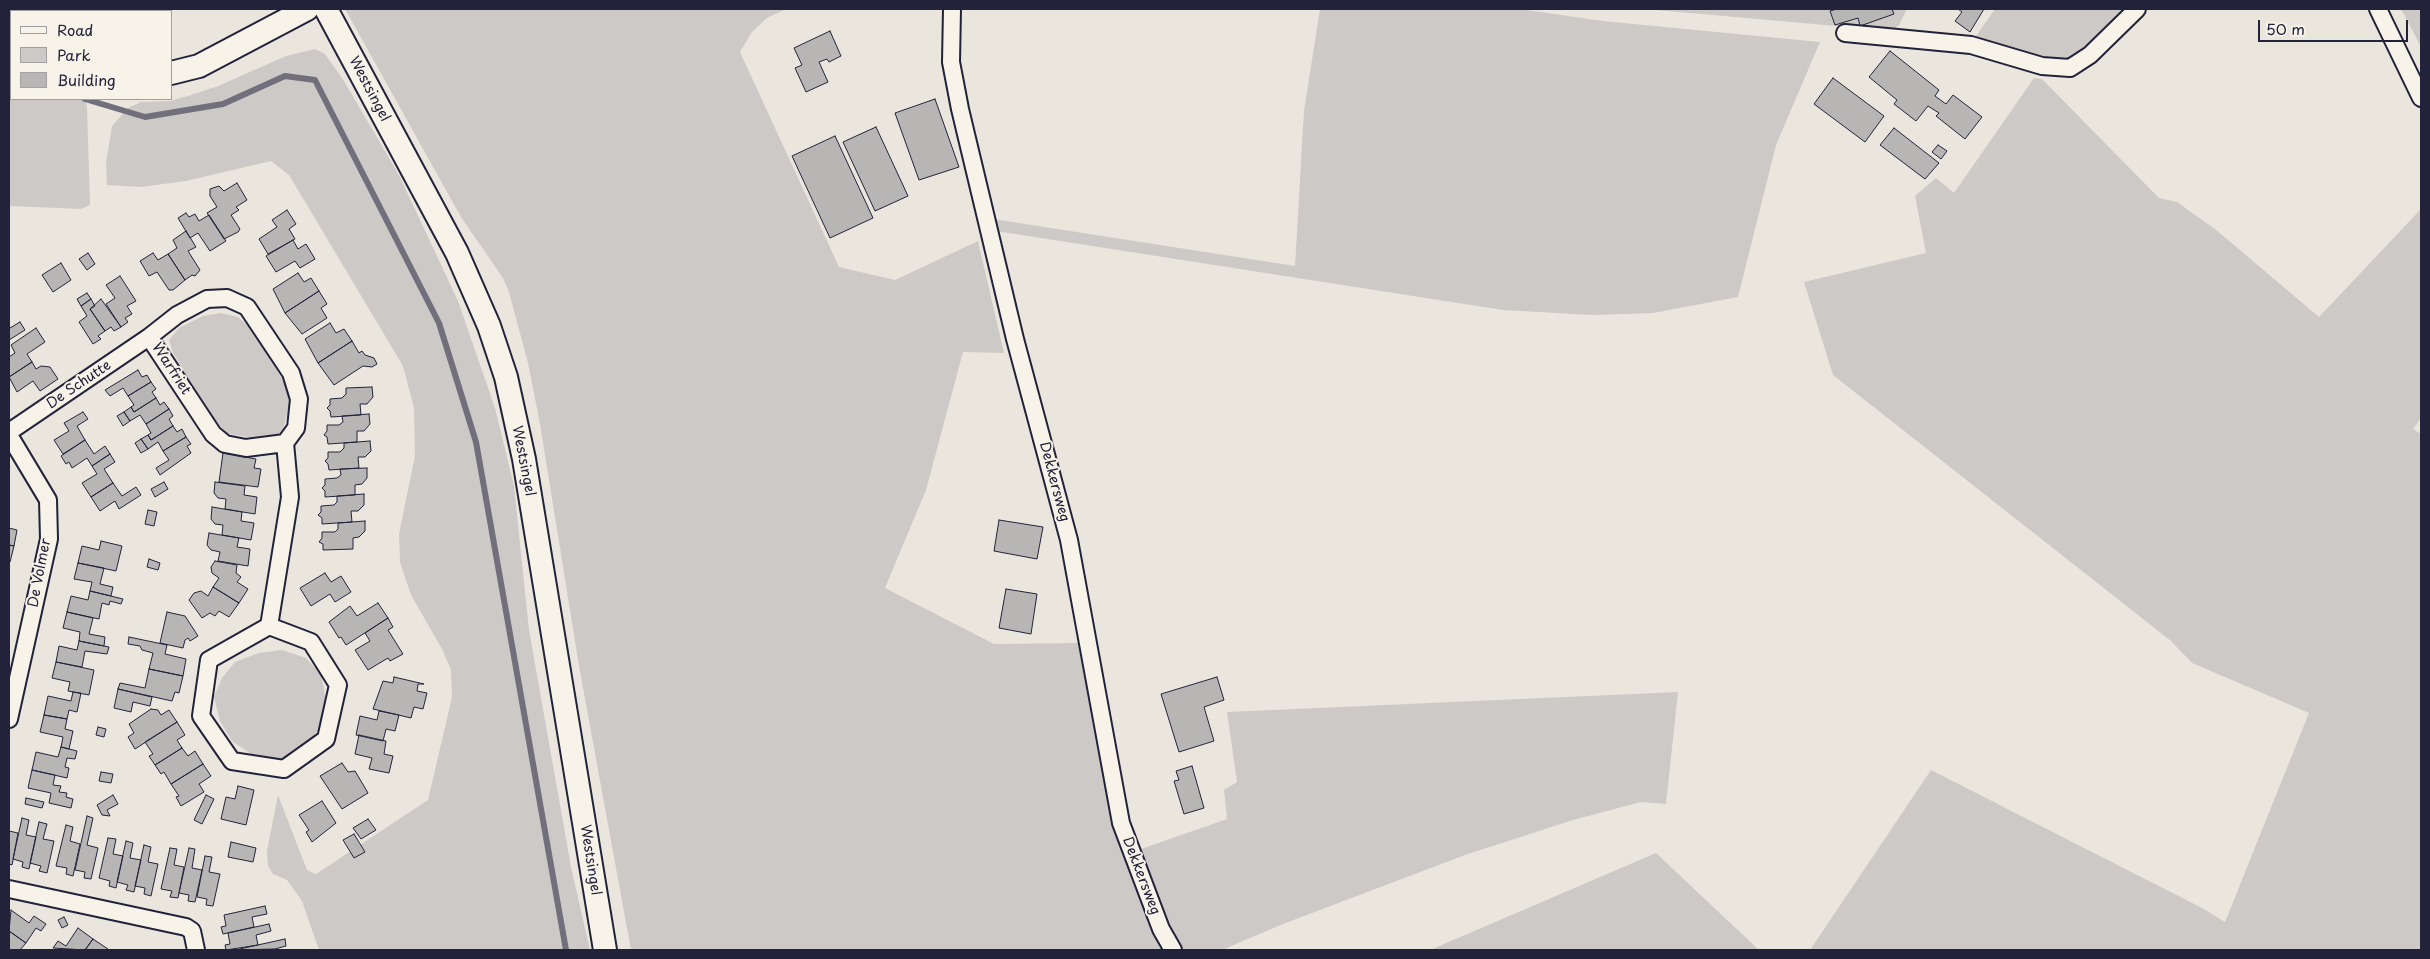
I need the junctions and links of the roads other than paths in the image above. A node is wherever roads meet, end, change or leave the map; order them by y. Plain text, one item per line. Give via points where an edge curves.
1 (307, 9) edge
2 (326, 9) edge
3 (952, 9) edge
4 (2137, 9) edge
5 (2378, 9) edge
6 (1845, 33) dead end
7 (172, 73) edge
8 (2421, 98) edge
9 (149, 337) junction
10 (9, 434) edge
11 (285, 443) junction
12 (269, 626) junction
13 (9, 719) edge
14 (9, 889) edge
15 (196, 950) edge
16 (605, 950) edge
17 (1173, 950) edge

1 - 7 main road via 199,66
2 - 16 main road, Westsingel via 456,253 489,326 506,377 524,459
3 - 17 street, Dekkersweg via 951,62 960,109 1015,339 1069,540 1121,823 1161,929
4 - 6 street via 2090,55 2070,68 2042,66 1971,45
5 - 8 street
9 - 10 street, De Schutte
9 - 11 street, Warfriet via 213,434 225,444 246,448
9 - 11 street, Warfriet via 177,315 207,299 227,298 248,307 291,374 299,399 296,428
10 - 13 street, De Volmer via 48,500 49,540
11 - 12 street via 290,497
12 - 12 street via 209,660 201,716 232,761 284,769 326,739 338,686 311,642
14 - 15 street via 186,927 192,931

